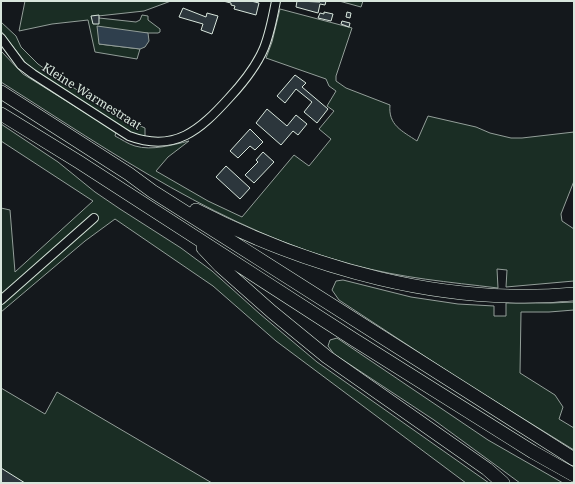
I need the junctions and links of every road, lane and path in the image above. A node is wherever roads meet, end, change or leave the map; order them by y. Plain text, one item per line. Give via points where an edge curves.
1 (276, 1) edge
2 (1, 38) edge
3 (1, 92) edge
4 (1, 114) edge
5 (129, 174) junction
6 (94, 218) dead end
7 (191, 235) junction
8 (574, 294) edge
9 (1, 300) edge
10 (574, 459) edge
11 (574, 475) edge
12 (504, 483) edge

1 - 2 street, Kleine Warmestraat via 264,48 254,69 205,124 182,138 168,141 142,141 129,136 21,65
3 - 5 highway
4 - 7 highway
5 - 8 highway via 231,226 293,252 352,271 408,285 468,293 509,296
5 - 10 highway
6 - 9 street
7 - 11 highway via 352,339
7 - 12 highway via 220,266 327,357

